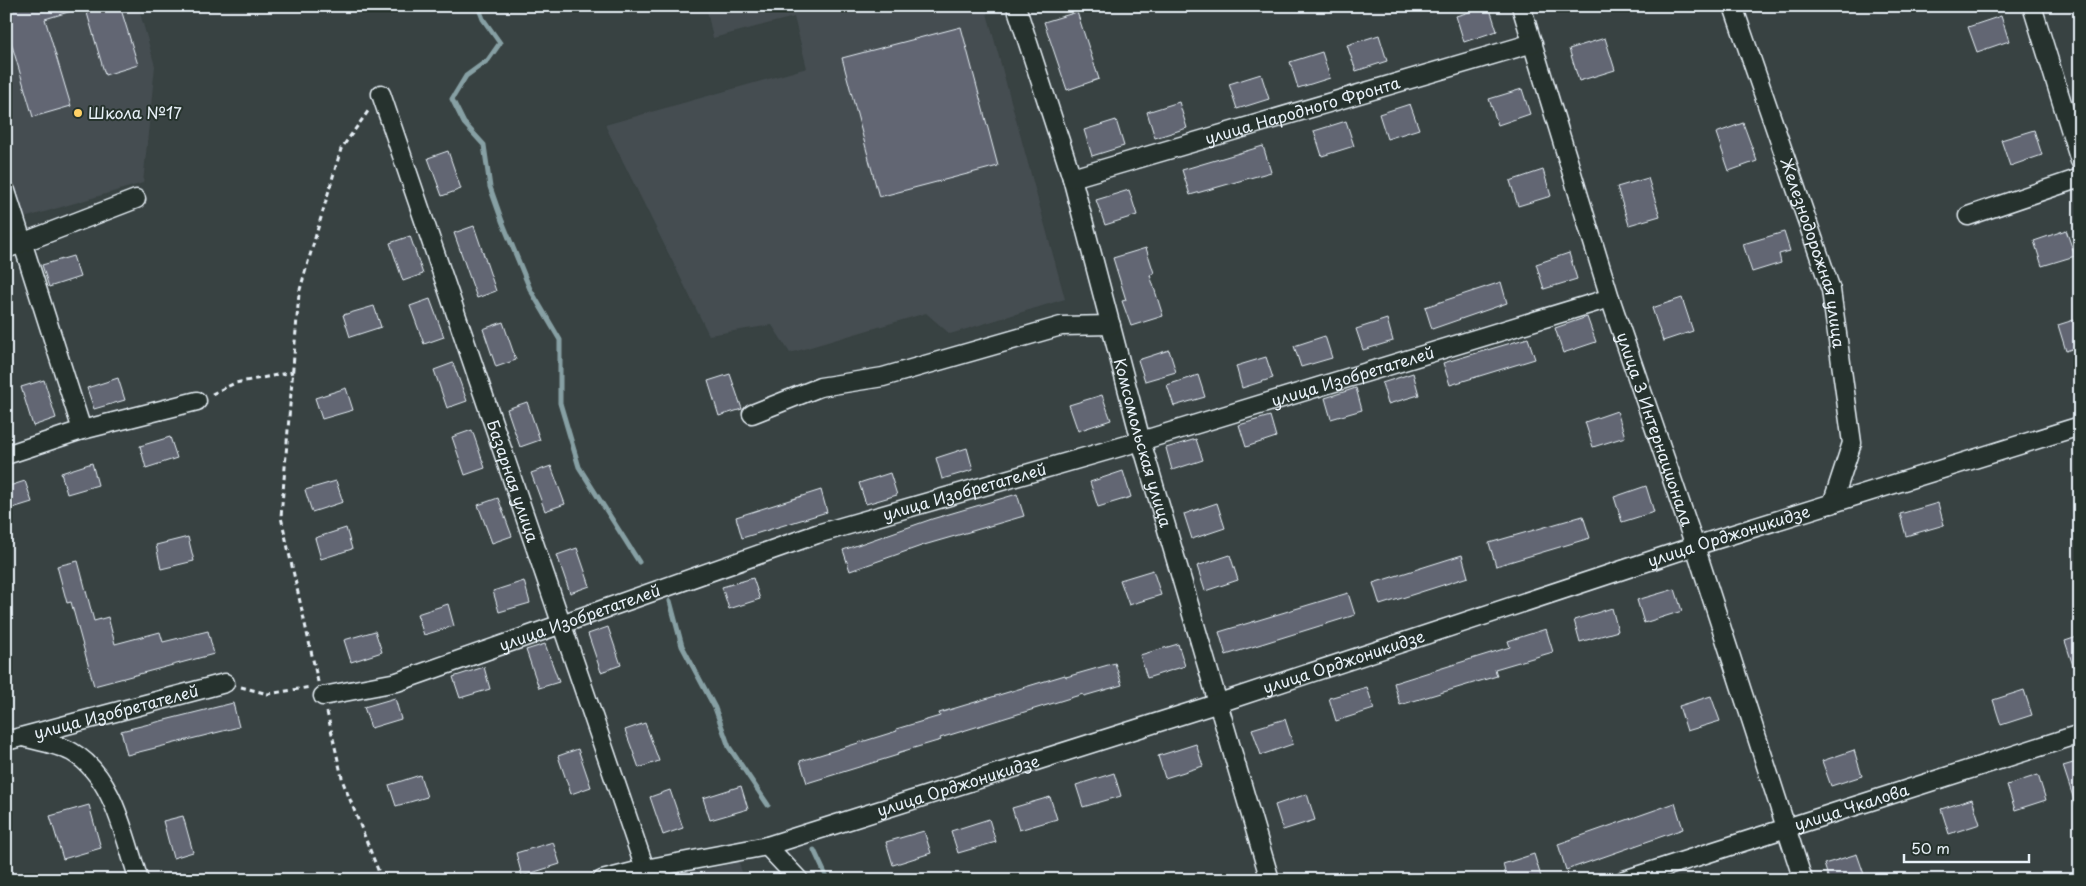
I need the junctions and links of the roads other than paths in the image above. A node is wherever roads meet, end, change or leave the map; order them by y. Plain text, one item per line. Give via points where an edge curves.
1 (1016, 6) edge
2 (1521, 6) edge
3 (1734, 6) edge
4 (2032, 6) edge
5 (1533, 43) junction
6 (381, 94) road end
7 (2080, 161) edge
8 (1072, 178) junction
9 (2080, 178) edge
10 (6, 191) edge
11 (136, 199) dead end
12 (1968, 216) dead end
13 (14, 247) edge
14 (1610, 298) junction
15 (1111, 325) junction
16 (197, 401) road end
17 (752, 414) dead end
18 (2080, 426) edge
19 (82, 430) junction
20 (1142, 441) junction
21 (6, 455) edge
22 (1832, 504) junction
23 (1695, 546) junction
24 (562, 624) junction
25 (225, 684) road end
26 (321, 691) road end
27 (1220, 703) junction
28 (2080, 734) edge
29 (14, 739) edge
30 (1785, 828) junction
31 (768, 846) junction
32 (645, 869) junction
33 (139, 880) edge
34 (602, 880) edge
35 (799, 880) edge
36 (1270, 880) edge
37 (1624, 880) edge
38 (1803, 880) edge

1 - 8 street, Комсомольская улица
2 - 5 street, улица 3 Интернационала
3 - 22 street, Железнодорожная улица via 1831,290 1852,443
4 - 7 street
5 - 8 street, улица Народного Фронта
5 - 14 street, улица 3 Интернационала
6 - 24 street, Базарная улица
8 - 15 street, Комсомольская улица
9 - 12 street
10 - 13 street
11 - 13 street
13 - 19 street
14 - 20 street, улица Изобретателей
14 - 23 street, улица 3 Интернационала
15 - 17 street via 1061,326 884,377 820,387
15 - 20 street, Комсомольская улица
16 - 19 street
18 - 22 street, улица Орджоникидзе
19 - 21 street
20 - 24 street, улица Изобретателей via 817,534
20 - 27 street, Комсомольская улица
22 - 23 street, улица Орджоникидзе
23 - 27 street, улица Орджоникидзе
23 - 30 street, улица 3 Интернационала
24 - 26 street, улица Изобретателей via 396,682
24 - 32 street, Базарная улица
25 - 29 street, улица Изобретателей
27 - 31 street, улица Орджоникидзе
27 - 36 street, Комсомольская улица
28 - 30 street, улица Чкалова
29 - 33 street via 71,751 95,772 115,809
30 - 37 street, улица Чкалова
30 - 38 street, улица 3 Интернационала
31 - 32 street, улица Орджоникидзе
31 - 35 street
32 - 34 street, улица Орджоникидзе

